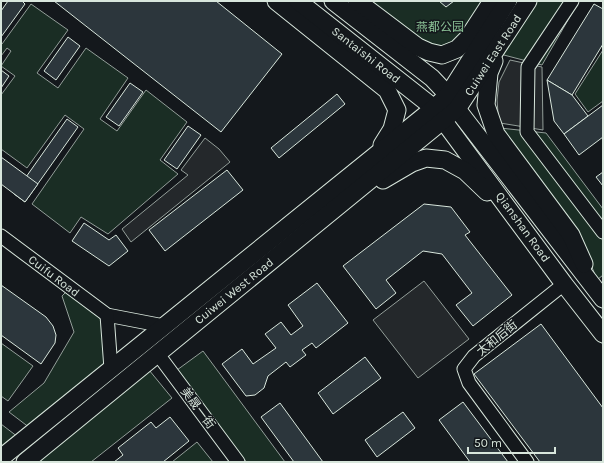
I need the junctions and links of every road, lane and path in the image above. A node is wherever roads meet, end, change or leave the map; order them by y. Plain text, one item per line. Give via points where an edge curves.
1 (276, 1) edge
2 (298, 1) edge
3 (333, 1) edge
4 (357, 1) edge
5 (492, 1) edge
6 (508, 1) edge
7 (528, 1) edge
8 (572, 1) edge
9 (499, 46) junction
10 (448, 95) junction
11 (457, 109) junction
12 (439, 114) junction
13 (376, 155) junction
14 (338, 206) junction
15 (517, 220) junction
16 (603, 232) edge
17 (1, 236) edge
18 (564, 284) junction
19 (600, 290) edge
20 (107, 315) junction
21 (164, 326) junction
22 (603, 334) edge
23 (157, 353) junction
24 (112, 369) junction
25 (1, 458) edge
26 (25, 462) edge
27 (238, 462) edge
28 (526, 462) edge

1 - 13 main road via 387,90 397,110 392,129
2 - 12 main road, Santaishi Road
3 - 10 main road, Santaishi Road via 432,78
4 - 5 main road via 418,47 442,55 457,49 468,38
6 - 10 main road, Cuiwei East Road
7 - 9 main road, Cuiwei East Road
8 - 16 street via 528,67 527,132
9 - 11 main road, Cuiwei East Road
9 - 19 main road via 489,73 486,105 496,134 571,234
10 - 11 main road, Santaishi Road
10 - 12 main road, Cuiwei East Road
11 - 12 main road, Cuiwei East Road
11 - 19 main road, Qianshan Road
12 - 13 main road, Cuiwei West Road
12 - 14 main road, Cuiwei West Road
12 - 15 main road, Qianshan Road
13 - 21 main road, Cuiwei West Road
14 - 15 main road via 412,163 426,158 445,160 465,171
14 - 23 main road, Cuiwei West Road
15 - 18 main road, Qianshan Road
17 - 20 street, Cuifu Road
18 - 22 main road, Qianshan Road
18 - 28 street, 太和后街 via 474,356 464,369 468,383
20 - 21 street
20 - 24 street
21 - 24 main road, Cuiwei West Road
23 - 26 main road, Cuiwei West Road
23 - 27 street, 美晟一街
24 - 25 main road

